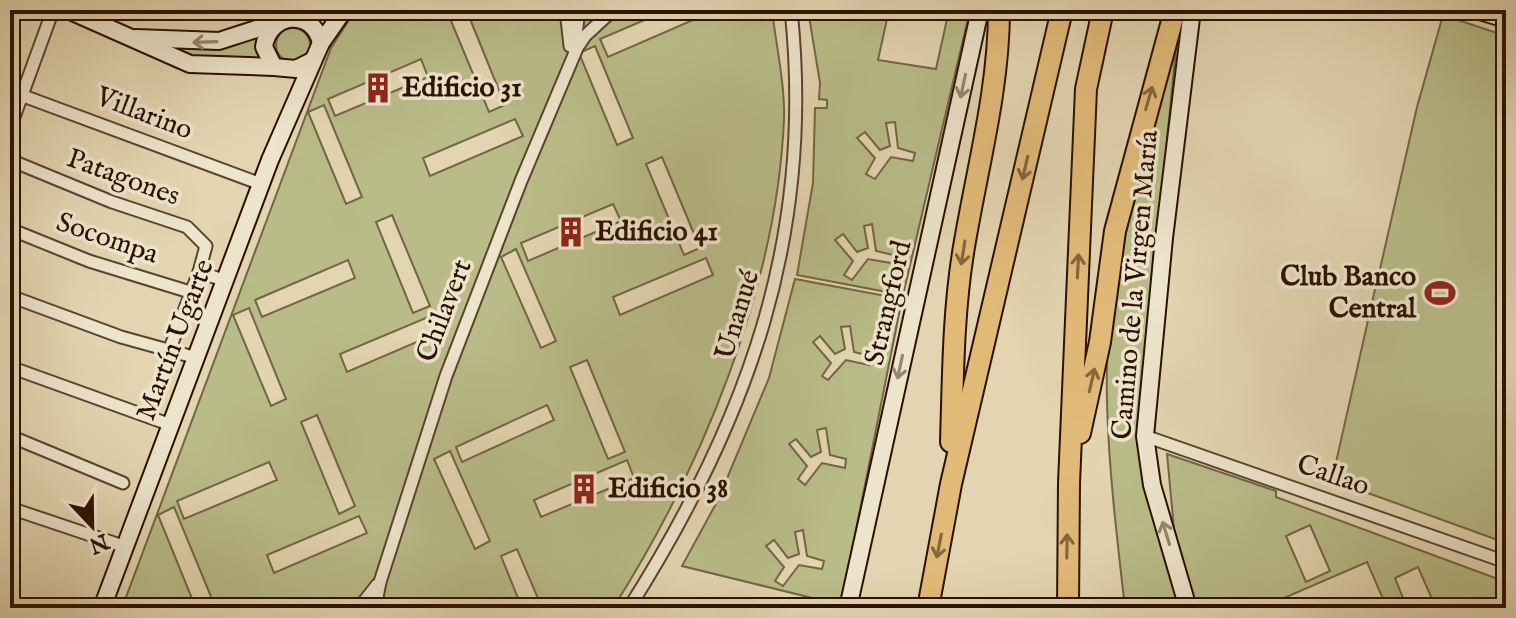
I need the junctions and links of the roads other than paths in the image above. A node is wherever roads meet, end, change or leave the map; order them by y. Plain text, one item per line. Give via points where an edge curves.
1 (53, 10) edge
2 (68, 10) edge
3 (304, 10) edge
4 (344, 10) edge
5 (566, 10) edge
6 (579, 10) edge
7 (613, 10) edge
8 (791, 10) edge
9 (980, 10) edge
10 (999, 10) edge
11 (1062, 10) edge
12 (1103, 10) edge
13 (1175, 10) edge
14 (1192, 10) edge
15 (1476, 10) edge
16 (1506, 19) edge
17 (278, 22) junction
18 (133, 38) junction
19 (321, 43) junction
20 (312, 61) junction
21 (570, 63) junction
22 (276, 68) junction
23 (10, 91) edge
24 (299, 91) junction
25 (23, 95) junction
26 (10, 128) edge
27 (10, 160) edge
28 (261, 184) junction
29 (10, 229) edge
30 (199, 272) junction
31 (226, 281) junction
32 (190, 292) junction
33 (10, 296) edge
34 (169, 351) junction
35 (197, 358) junction
36 (10, 367) edge
37 (171, 425) junction
38 (10, 436) edge
39 (1145, 436) junction
40 (123, 483) dead end
41 (1069, 483) junction
42 (951, 484) junction
43 (10, 508) edge
44 (126, 547) junction
45 (1506, 562) edge
46 (380, 582) junction
47 (102, 608) edge
48 (359, 608) edge
49 (375, 608) edge
50 (629, 608) edge
51 (848, 608) edge
52 (928, 608) edge
53 (1068, 608) edge
54 (1188, 608) edge

1 - 25 street
2 - 18 street
3 - 17 street
4 - 19 street, Martín Ugarte
5 - 21 street
6 - 21 street
7 - 21 street via 585,36
8 - 50 street, Unanué via 798,85 794,176 777,273 717,454
9 -> 51 street, Strangford
10 -> 42 highway via 995,71 954,324
11 -> 42 highway
41 -> 12 highway via 1086,89
41 -> 13 highway via 1100,342 1115,231
14 - 39 street, Camino de la Virgen María
15 - 16 street
17 -> 18 street via 219,41
17 - 19 street via 307,21
17 - 22 street via 264,47
18 - 22 street via 190,64
19 - 20 street, Martín Ugarte
20 - 22 street via 296,69
20 - 24 street, Martín Ugarte
21 - 46 street, Chilavert via 446,376
22 - 24 street
23 - 25 street, Villarino
24 - 28 street, Martín Ugarte
25 - 26 street
25 - 28 street, Villarino
27 - 30 street, Patagones via 187,227 206,246
28 - 31 street, Martín Ugarte
29 - 32 street, Socompa via 89,261
30 - 31 street
30 - 32 street
31 - 35 street, Martín Ugarte
32 - 34 street
33 - 34 street
34 - 35 street
35 - 37 street, Martín Ugarte
36 - 37 street
37 - 44 street, Martín Ugarte
38 - 40 street
39 - 45 street, Callao
54 -> 39 street, Camino de la Virgen María via 1152,485
53 -> 41 highway
42 -> 52 highway
43 - 44 street
44 - 47 street, Martín Ugarte
46 - 48 street, Chilavert
46 - 49 street, Chilavert

